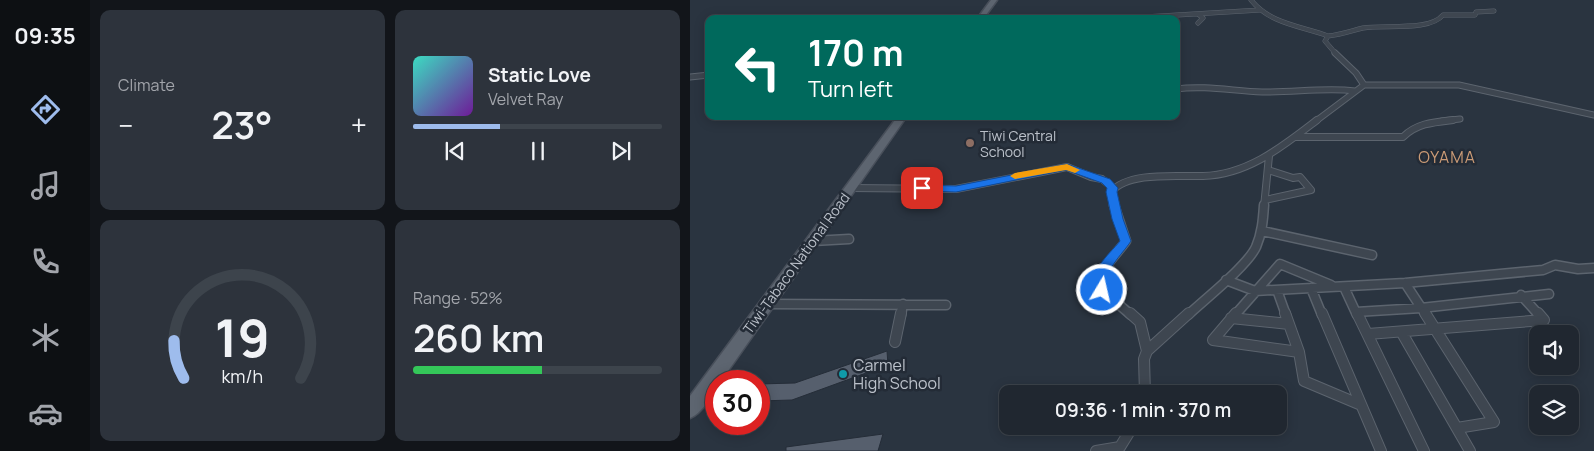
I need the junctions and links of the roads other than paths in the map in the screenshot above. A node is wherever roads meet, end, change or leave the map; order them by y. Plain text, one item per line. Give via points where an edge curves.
1 (994, 0) edge
2 (1251, 0) edge
3 (1260, 10) junction
4 (1494, 11) dead end
5 (1198, 14) junction
6 (983, 15) edge
7 (1180, 15) edge
8 (1198, 23) dead end
9 (1328, 36) junction
10 (705, 75) edge
11 (690, 77) edge
12 (1364, 85) junction
13 (1180, 89) edge
14 (1355, 92) junction
15 (1594, 115) edge
16 (1460, 119) dead end
17 (900, 120) edge
18 (1296, 136) junction
19 (1270, 156) junction
20 (1268, 170) junction
21 (850, 188) junction
22 (1113, 188) junction
23 (1265, 200) junction
24 (1262, 231) junction
25 (849, 239) dead end
26 (813, 240) junction
27 (1372, 255) dead end
28 (1594, 268) edge
29 (1226, 280) junction
30 (1405, 283) junction
31 (1339, 287) junction
32 (1311, 288) junction
33 (1277, 290) junction
34 (1255, 291) junction
35 (1549, 294) dead end
36 (1521, 296) junction
37 (766, 304) junction
38 (903, 304) junction
39 (946, 304) dead end
40 (1421, 308) junction
41 (1356, 312) junction
42 (1231, 318) junction
43 (1289, 324) junction
44 (1434, 330) junction
45 (1402, 332) junction
46 (1368, 334) junction
47 (895, 342) dead end
48 (1147, 351) junction
49 (1298, 352) junction
50 (719, 370) edge
51 (1145, 385) edge
52 (705, 388) edge
53 (705, 389) edge
54 (690, 392) edge
55 (1360, 405) junction
56 (690, 410) edge
57 (1457, 428) junction
58 (1128, 435) edge
59 (1121, 449) edge
60 (1096, 451) edge
61 (1381, 451) edge
62 (1424, 451) edge
63 (1470, 451) edge

1 - 6 main road
2 - 3 street
3 - 5 street
3 - 9 street
4 - 9 street via 1476,12 1475,15 1443,15 1438,21 1421,25 1364,28
5 - 7 street
5 - 8 street via 1203,18
9 - 12 street via 1325,41 1330,49 1359,75
10 - 11 street
12 - 14 street
12 - 15 street via 1459,85
13 - 14 street
14 - 18 street
16 - 18 street via 1418,126 1403,137
17 - 21 main road, Tiwi-Tabaco National Road
18 - 19 street
19 - 20 street
19 - 22 street via 1211,176 1140,179
20 - 23 street
20 - 23 street via 1300,177 1311,190
21 - 22 street via 956,189 1067,167 1106,181
21 - 26 main road, Tiwi-Tabaco National Road
22 - 48 street via 1111,192 1126,241 1108,261 1100,285 1140,322
23 - 24 street
24 - 27 street
24 - 29 street via 1255,249
25 - 26 street
26 - 37 main road, Tiwi-Tabaco National Road
28 - 30 street via 1555,265 1543,270
29 - 34 street
29 - 48 street
30 - 31 street
30 - 40 street
31 - 32 street
31 - 34 street via 1280,264
31 - 41 street
32 - 33 street
32 - 55 street
33 - 34 street
33 - 43 street
34 - 42 street
35 - 36 street
36 - 40 street
36 - 44 street via 1544,320
37 - 38 street
37 - 50 main road, Tiwi-Tabaco National Road
38 - 39 street
38 - 47 street
40 - 41 street
40 - 44 street
41 - 46 street
42 - 43 street
42 - 49 street via 1213,340
43 - 49 street
44 - 45 street
44 - 57 street via 1494,422
45 - 46 street
45 - 57 street
46 - 62 street
48 - 51 street
49 - 55 street via 1304,381
52 - 54 street
53 - 56 main road, Tiwi-Tabaco National Road
55 - 61 street
57 - 63 street
58 - 59 street
59 - 60 street

